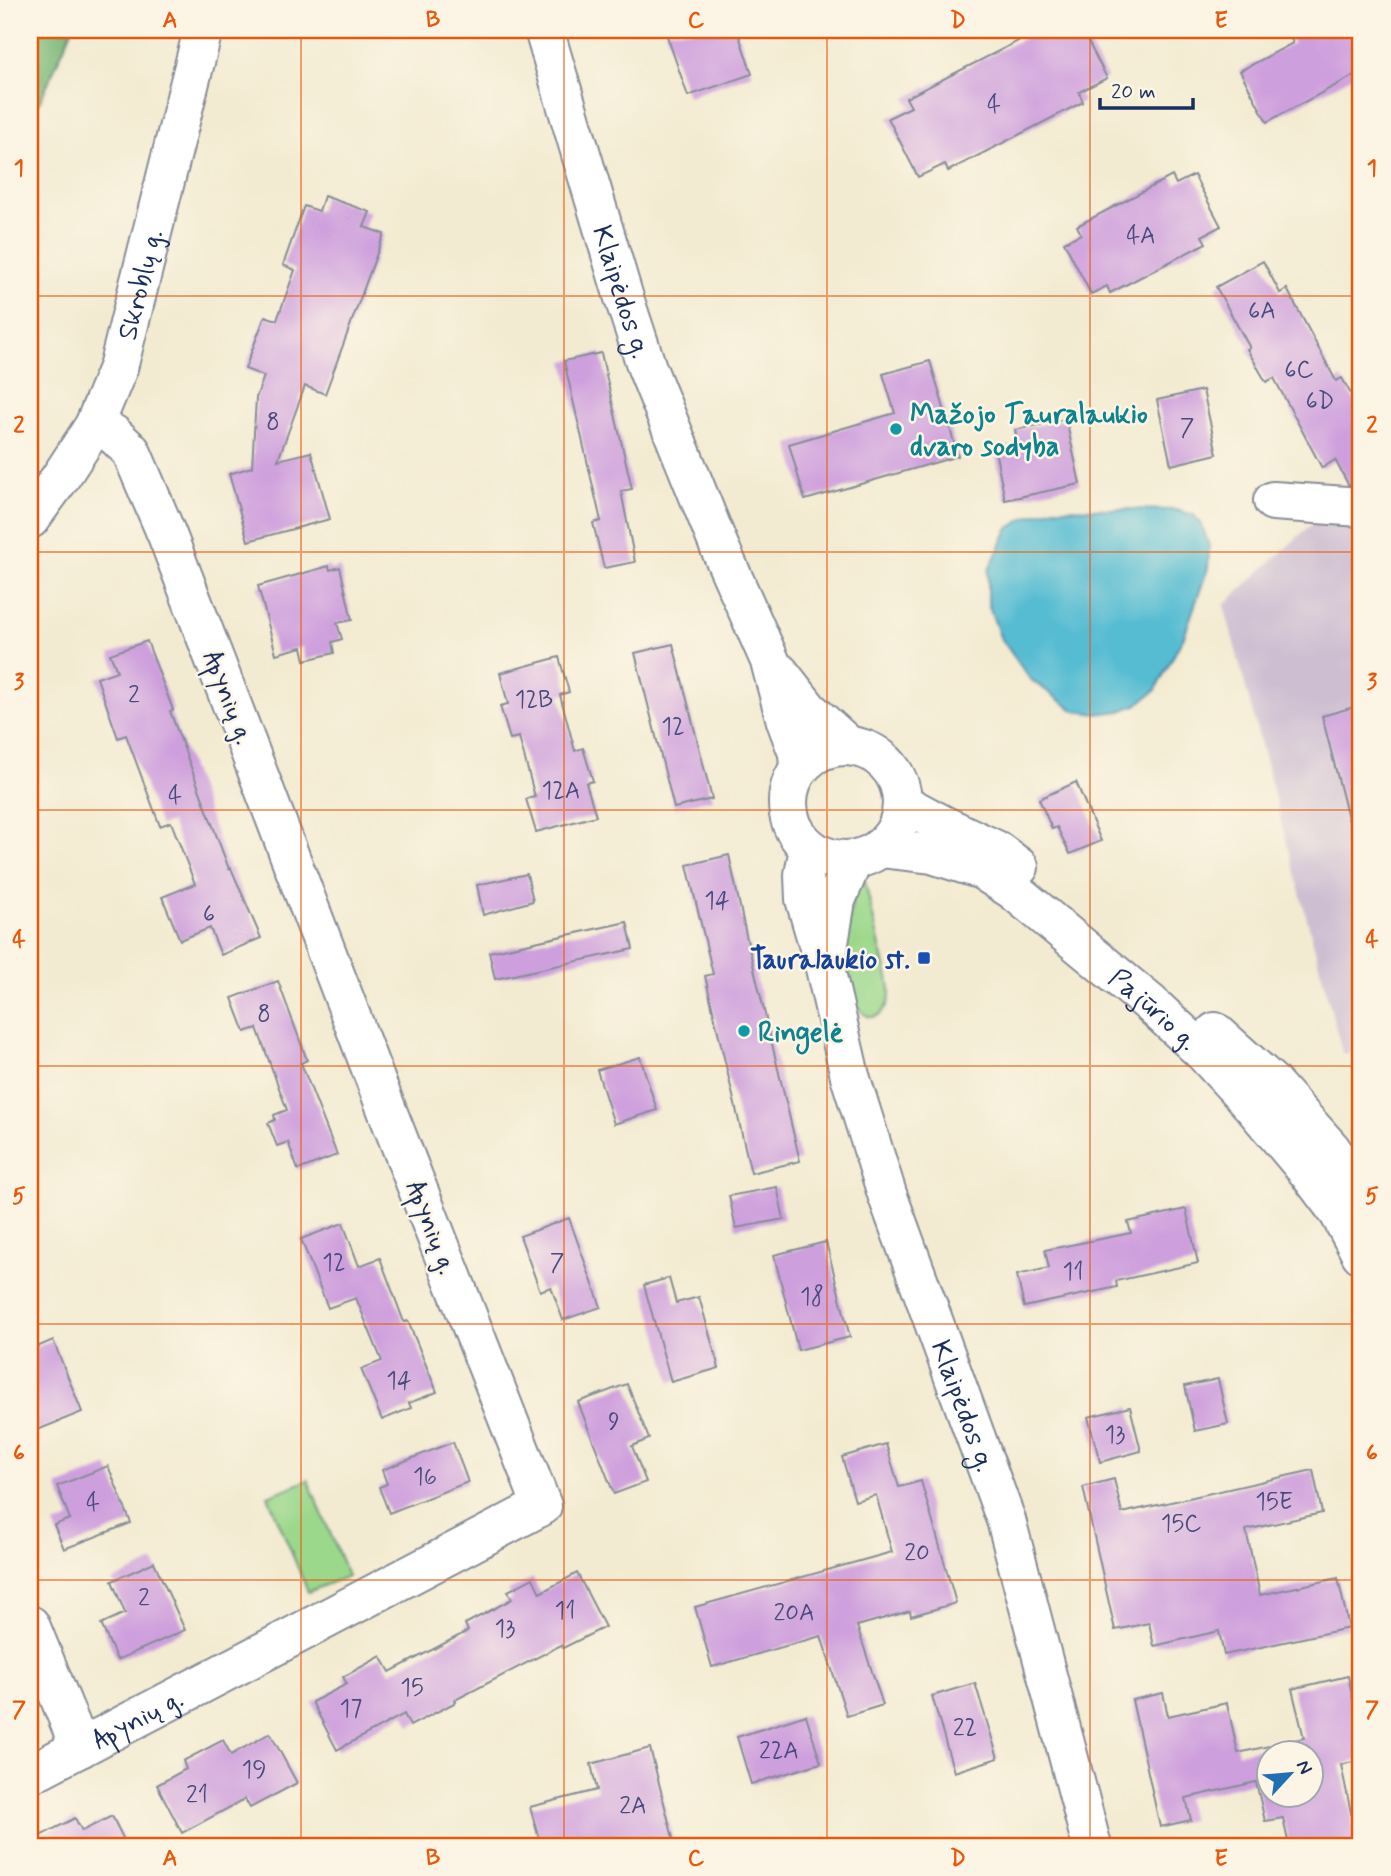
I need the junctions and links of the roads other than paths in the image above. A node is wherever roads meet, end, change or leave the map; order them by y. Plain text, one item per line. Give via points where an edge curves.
1 (203, 30) edge
2 (544, 30) edge
3 (94, 426) junction
4 (1273, 501) dead end
5 (1361, 507) edge
6 (30, 519) edge
7 (770, 661) junction
8 (849, 746) junction
9 (799, 768) junction
10 (902, 803) junction
11 (809, 848) junction
12 (866, 854) junction
13 (825, 968) junction
14 (1361, 1193) edge
15 (1361, 1254) edge
16 (30, 1625) edge
17 (80, 1748) junction
18 (30, 1774) edge
19 (1092, 1846) edge

1 - 3 street, Skroblų g. via 118,368
2 - 7 street, Klaipėdos g. via 639,345
3 - 6 street, Skroblų g.
3 - 17 street, Apynių g. via 113,434 131,451 167,535 542,1506
4 - 5 street
7 - 8 street via 808,709
7 - 9 street
8 - 9 street via 813,755
8 - 10 street via 879,758 891,770
9 - 11 street via 791,783 788,810 797,835
10 - 12 street via 892,835
10 - 14 street, Pajūrio g. via 996,849 1190,1008 1272,1083 1331,1149
11 - 12 street, Pajūrio g. via 837,860
11 - 13 street, Klaipėdos g. via 805,899
12 - 13 street, Klaipėdos g. via 836,900
12 - 15 street, Pajūrio g. via 932,854 982,870 1013,890 1204,1053 1307,1172 1339,1213
13 - 19 street, Klaipėdos g. via 850,1076 887,1194 1006,1520
16 - 17 street
17 - 18 street, Apynių g.

